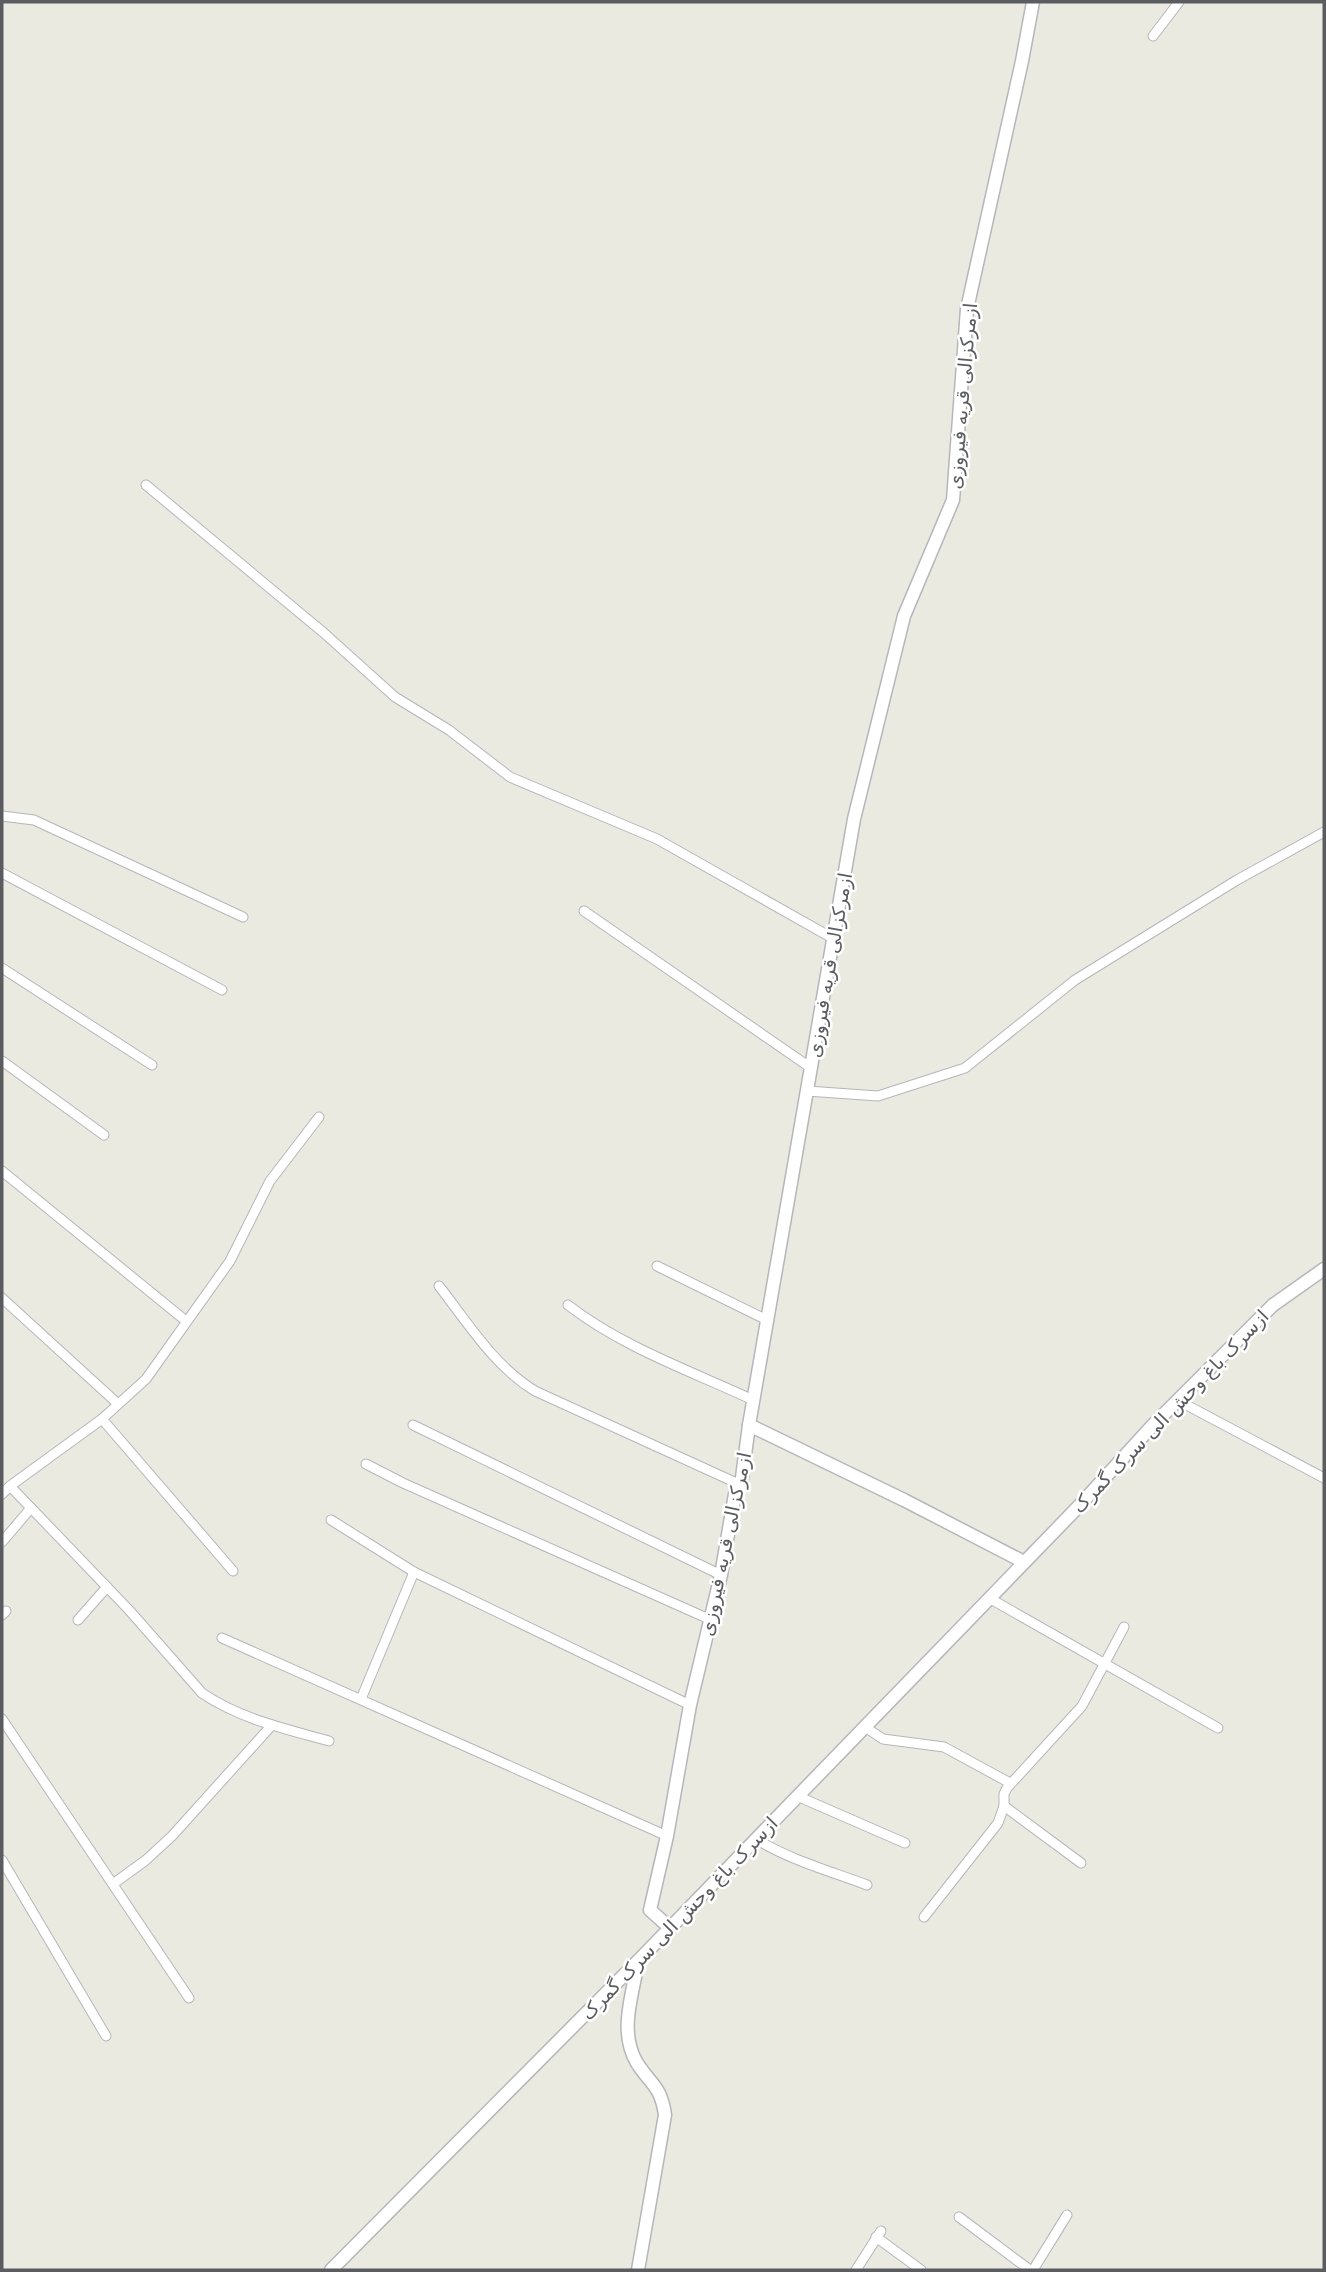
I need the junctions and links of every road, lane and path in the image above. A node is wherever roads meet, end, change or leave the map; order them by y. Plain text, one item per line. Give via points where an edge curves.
1 (1033, 2) edge
2 (1179, 2) edge
3 (1153, 36) dead end
4 (146, 485) dead end
5 (2, 816) edge
6 (1324, 832) edge
7 (2, 873) edge
8 (584, 911) dead end
9 (243, 917) dead end
10 (834, 939) junction
11 (2, 968) edge
12 (222, 990) dead end
13 (2, 1061) edge
14 (152, 1065) dead end
15 (811, 1068) junction
16 (807, 1091) junction
17 (319, 1117) dead end
18 (104, 1135) dead end
19 (2, 1171) edge
20 (657, 1266) dead end
21 (1324, 1269) edge
22 (439, 1286) dead end
23 (2, 1298) edge
24 (568, 1305) dead end
25 (767, 1320) junction
26 (186, 1321) junction
27 (753, 1400) junction
28 (1179, 1401) junction
29 (117, 1404) junction
30 (102, 1419) junction
31 (413, 1425) dead end
32 (749, 1425) junction
33 (366, 1464) dead end
34 (1324, 1478) edge
35 (741, 1485) junction
36 (10, 1486) junction
37 (2, 1494) edge
38 (31, 1508) junction
39 (331, 1520) dead end
40 (2, 1542) edge
41 (1024, 1562) junction
42 (233, 1570) dead end
43 (414, 1572) junction
44 (721, 1575) junction
45 (107, 1587) junction
46 (989, 1598) junction
47 (709, 1619) junction
48 (78, 1620) dead end
49 (1124, 1627) dead end
50 (222, 1638) dead end
51 (1106, 1664) junction
52 (361, 1699) junction
53 (690, 1705) junction
54 (2, 1719) edge
55 (272, 1725) junction
56 (865, 1727) junction
57 (1218, 1728) dead end
58 (330, 1741) dead end
59 (1010, 1783) junction
60 (797, 1796) junction
61 (1004, 1806) junction
62 (667, 1836) junction
63 (756, 1839) junction
64 (905, 1843) dead end
65 (2, 1860) edge
66 (1081, 1863) dead end
67 (113, 1884) junction
68 (867, 1885) dead end
69 (923, 1917) dead end
70 (670, 1928) junction
71 (638, 1961) junction
72 (189, 1998) dead end
73 (106, 2036) dead end
74 (1067, 2215) dead end
75 (959, 2217) dead end
76 (331, 2270) edge
77 (638, 2270) edge
78 (856, 2270) edge
79 (921, 2270) edge
80 (1031, 2270) edge

1 - 10 main road, ازمرکزالی قریه فیروزی via 967,309 953,500 904,616 854,819
2 - 3 street
4 - 10 street via 396,697 510,777 657,839
5 - 9 street via 34,820
6 - 16 street via 1075,980 965,1068 878,1096
7 - 12 street
8 - 15 street
10 - 15 main road, ازمرکزالی قریه فیروزی
11 - 14 street
13 - 18 street
15 - 16 main road, ازمرکزالی قریه فیروزی
16 - 25 main road, ازمرکزالی قریه فیروزی
17 - 26 street via 270,1181 230,1261
19 - 26 street
20 - 25 street
21 - 28 main road, ازسرک باغ وحش الی سرک گمرک via 1273,1306
22 - 35 street via 502,1367 534,1391
23 - 29 street
24 - 27 street via 618,1338
25 - 27 main road, ازمرکزالی قریه فیروزی
26 - 29 street via 146,1379
27 - 32 main road, ازمرکزالی قریه فیروزی
28 - 34 street
28 - 41 main road, ازسرک باغ وحش الی سرک گمرک
29 - 30 street
30 - 36 street
30 - 42 street
31 - 44 street
32 - 35 main road, ازمرکزالی قریه فیروزی
32 - 41 main road
33 - 47 street
35 - 44 main road, ازمرکزالی قریه فیروزی via 735,1494
36 - 37 street
36 - 38 street
38 - 40 street
38 - 45 street
39 - 43 street
41 - 46 main road, ازسرک باغ وحش الی سرک گمرک
43 - 52 street
43 - 53 street
44 - 47 main road, ازمرکزالی قریه فیروزی
45 - 48 street
45 - 55 street via 202,1693
46 - 51 street
46 - 56 main road, ازسرک باغ وحش الی سرک گمرک
47 - 53 main road, ازمرکزالی قریه فیروزی
49 - 51 street
50 - 52 street
51 - 57 street
51 - 59 street via 1082,1706
52 - 62 street
53 - 62 main road, ازمرکزالی قریه فیروزی
54 - 67 street
55 - 58 street
55 - 67 street via 172,1836
56 - 59 street via 883,1740 944,1747
56 - 60 main road, ازسرک باغ وحش الی سرک گمرک
59 - 61 street
60 - 63 main road, ازسرک باغ وحش الی سرک گمرک
60 - 64 street
61 - 66 street
61 - 69 street via 998,1822
62 - 70 main road, ازمرکزالی قریه فیروزی via 650,1910
63 - 68 street
63 - 70 main road, ازسرک باغ وحش الی سرک گمرک
65 - 73 street
67 - 72 street
70 - 71 main road, ازسرک باغ وحش الی سرک گمرک
71 - 76 main road, ازسرک باغ وحش الی سرک گمرک
71 - 77 main road via 626,2031 636,2061 662,2097 665,2115
74 - 80 street
75 - 80 street
78 - 79 street via 879,2234

